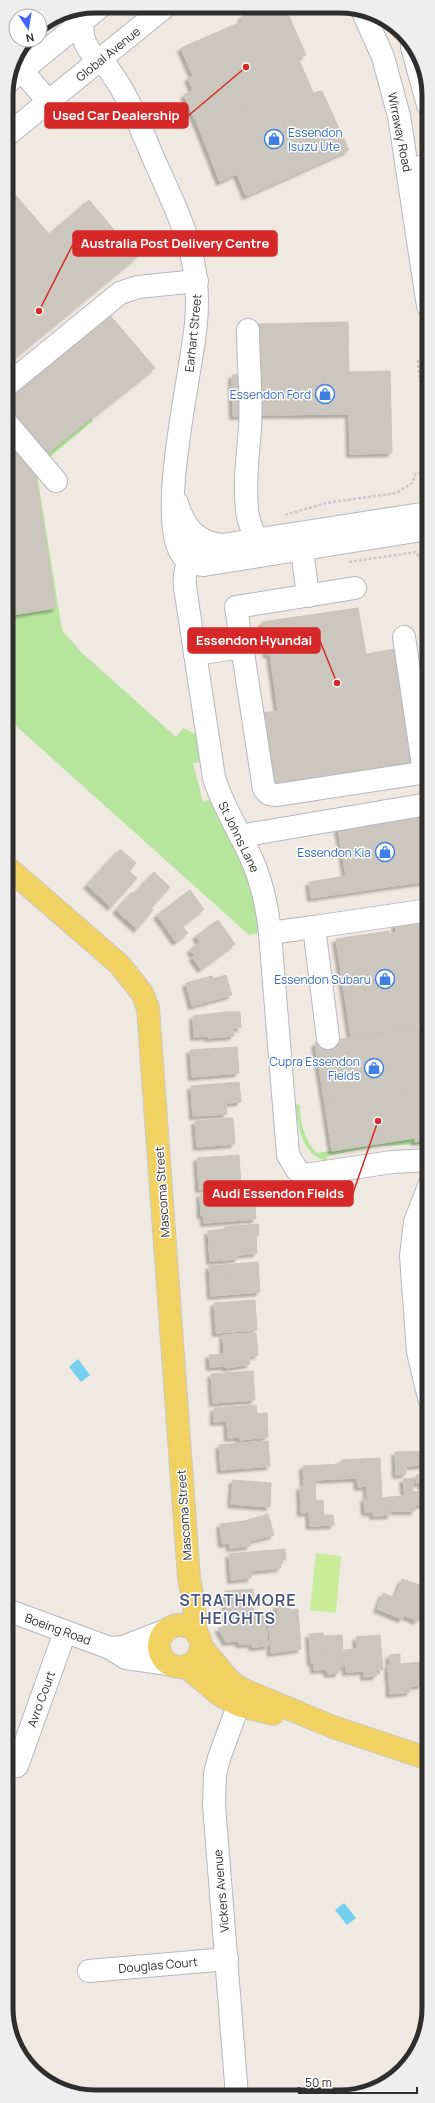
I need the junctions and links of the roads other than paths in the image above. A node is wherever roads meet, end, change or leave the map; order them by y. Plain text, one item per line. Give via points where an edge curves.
1 (92, 13) edge
2 (158, 13) edge
3 (365, 17) edge
4 (83, 21) junction
5 (48, 38) edge
6 (39, 48) edge
7 (100, 61) junction
8 (16, 75) edge
9 (15, 76) edge
10 (49, 102) junction
11 (13, 130) edge
12 (418, 167) edge
13 (422, 223) edge
14 (197, 281) junction
15 (248, 330) dead end
16 (13, 380) edge
17 (13, 430) edge
18 (56, 481) dead end
19 (175, 484) junction
20 (422, 514) edge
21 (422, 530) edge
22 (213, 544) junction
23 (260, 548) junction
24 (302, 550) junction
25 (190, 562) junction
26 (355, 588) dead end
27 (308, 596) junction
28 (404, 637) dead end
29 (242, 647) junction
30 (195, 654) junction
31 (422, 747) edge
32 (422, 773) edge
33 (422, 805) edge
34 (240, 836) junction
35 (13, 872) edge
36 (422, 911) edge
37 (314, 927) junction
38 (270, 933) junction
39 (328, 1038) dead end
40 (422, 1160) edge
41 (422, 1204) edge
42 (420, 1246) edge
43 (422, 1372) edge
44 (189, 1578) junction
45 (13, 1612) edge
46 (170, 1629) junction
47 (65, 1632) junction
48 (198, 1639) junction
49 (110, 1648) junction
50 (177, 1665) junction
51 (241, 1698) junction
52 (422, 1757) edge
53 (16, 1766) dead end
54 (227, 1959) junction
55 (89, 1970) dead end
56 (237, 2090) edge

1 - 4 street
2 - 7 street, Global Avenue
3 - 12 street, Wirraway Road via 383,57 399,116
4 - 5 street
4 - 7 street, Earhart Street via 81,30 84,43
6 - 8 street
7 - 10 street, Global Avenue
7 - 14 street, Earhart Street via 126,97 180,217 190,244
9 - 10 street
10 - 11 street, Global Avenue
12 - 13 street, Wirraway Road
14 - 16 street via 138,287 120,293
14 - 19 street, Earhart Street via 196,324 180,425
15 - 23 street via 250,427 245,470 247,510 249,523
17 - 18 street
19 - 22 street, Earhart Street via 176,500 184,522 198,538
19 - 25 street, Earhart Street via 174,534 180,553
20 - 23 street, Earhart Street
21 - 24 street, Earhart Street
22 - 23 street, Earhart Street
22 - 25 street, St Johns Lane via 197,548
23 - 24 street, Earhart Street
23 - 25 street, Earhart Street via 204,565
24 - 27 street
25 - 30 street, St Johns Lane via 184,581
26 - 27 street
27 - 29 street via 236,607
28 - 31 street
29 - 30 street
29 - 32 street via 263,787 269,794 277,795
30 - 34 street, St Johns Lane via 214,778 224,807
33 - 34 street
34 - 38 street, St Johns Lane via 262,887
35 - 44 main road, Mascoma Street via 120,965 142,993 148,1008
36 - 37 street
37 - 38 street
37 - 39 street
38 - 40 street, St Johns Lane via 286,1143 290,1160 297,1170 310,1174 392,1162
41 - 42 street via 415,1222
42 - 43 street via 416,1341
44 - 46 main road, Mascoma Street
44 - 48 main road, Mascoma Street
45 - 47 street, Boeing Road
46 - 48 main road via 185,1626
46 - 49 street, Boeing Road via 123,1647
46 - 50 main road via 160,1641 159,1647 164,1659
47 - 49 street, Boeing Road
47 - 53 street, Avro Court
48 - 50 main road via 197,1659
48 - 51 main road
49 - 50 street, Boeing Road via 126,1658
50 - 51 main road via 220,1696
51 - 52 main road
51 - 54 street, Vickers Avenue via 219,1758 214,1787
54 - 55 street, Douglas Court
54 - 56 street, Vickers Avenue

